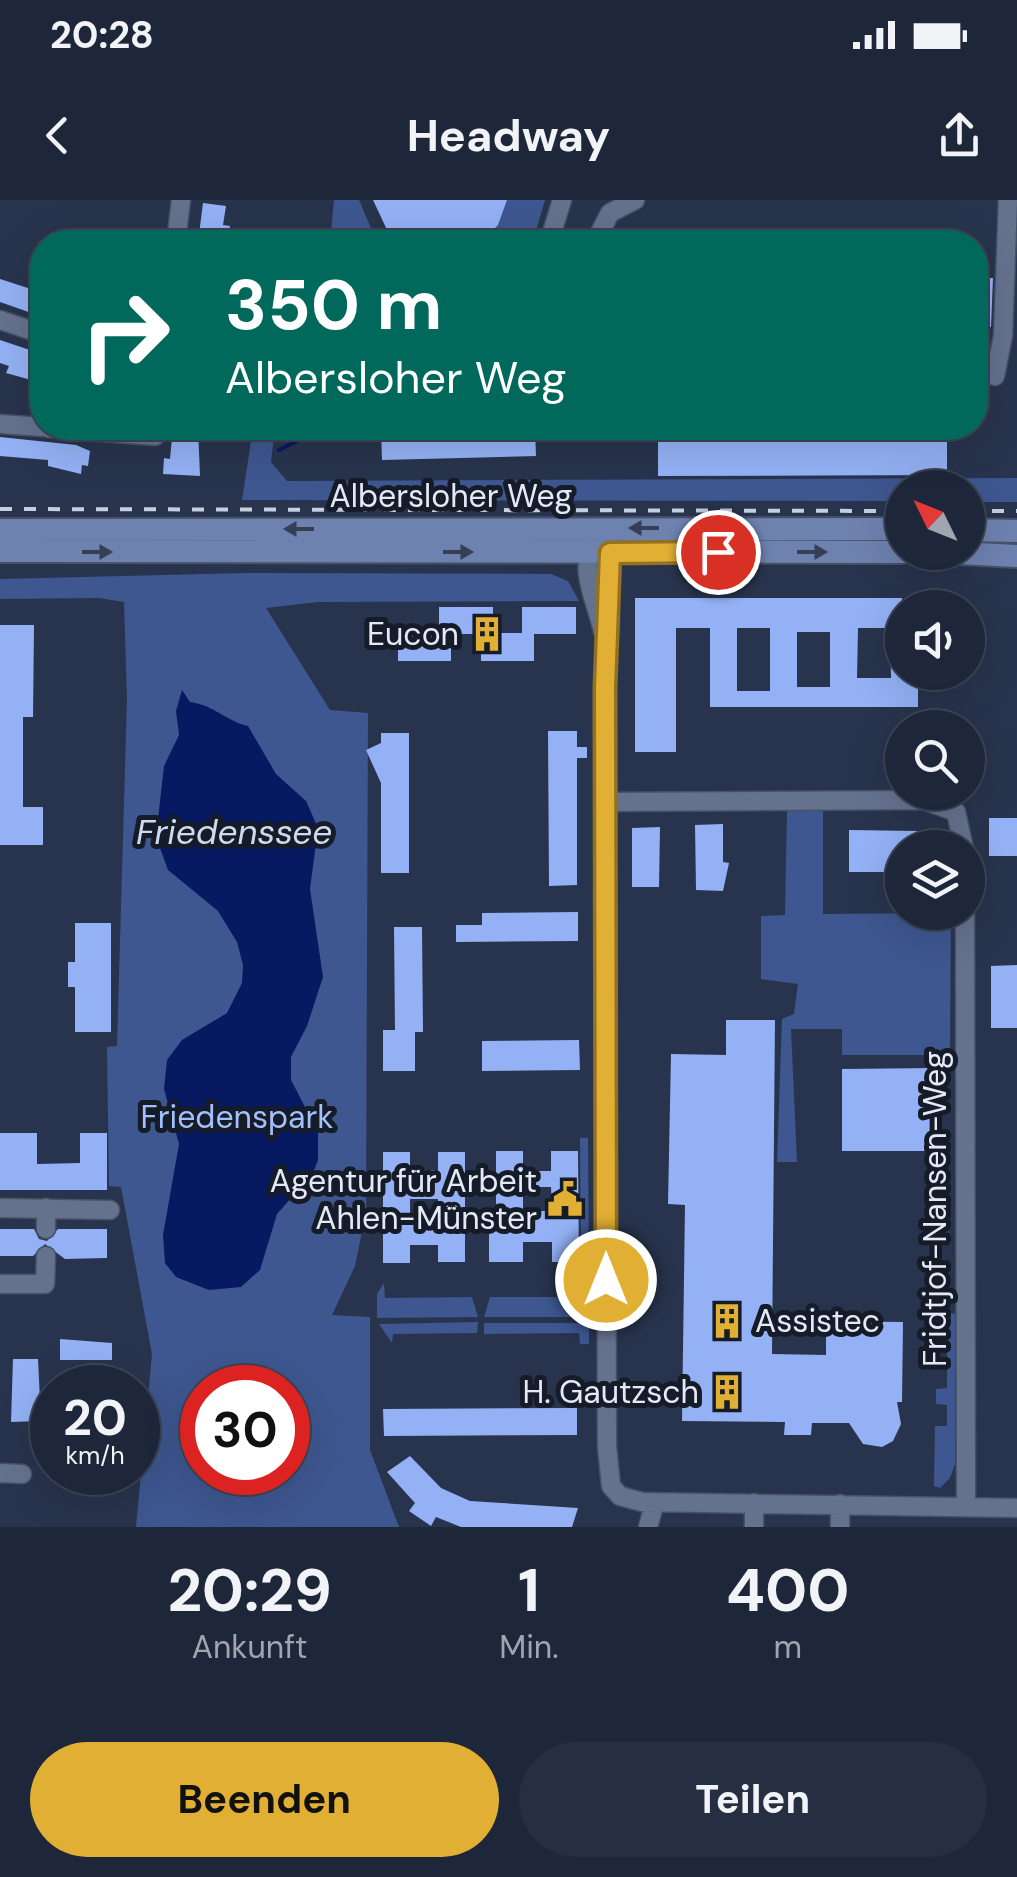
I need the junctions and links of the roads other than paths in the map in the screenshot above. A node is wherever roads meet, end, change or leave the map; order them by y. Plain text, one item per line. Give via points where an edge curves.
1 (182, 200) edge
2 (562, 200) edge
3 (594, 200) edge
4 (635, 200) edge
5 (1008, 200) edge
6 (610, 213) junction
7 (178, 230) edge
8 (553, 230) edge
9 (601, 230) edge
10 (0, 320) edge
11 (30, 330) edge
12 (995, 376) dead end
13 (0, 424) edge
14 (30, 426) edge
15 (602, 528) junction
16 (885, 529) edge
17 (0, 530) edge
18 (985, 530) edge
19 (1017, 531) edge
20 (0, 552) edge
21 (885, 552) edge
22 (598, 553) junction
23 (985, 554) edge
24 (1017, 556) edge
25 (605, 802) junction
26 (960, 830) edge
27 (964, 930) edge
28 (0, 1208) edge
29 (46, 1208) junction
30 (110, 1210) dead end
31 (46, 1229) dead end
32 (46, 1256) dead end
33 (0, 1284) edge
34 (0, 1472) edge
35 (22, 1474) dead end
36 (656, 1502) junction
37 (760, 1503) junction
38 (846, 1504) junction
39 (928, 1505) junction
40 (966, 1506) junction
41 (1017, 1508) edge
42 (648, 1527) edge
43 (754, 1527) edge
44 (765, 1527) edge
45 (840, 1527) edge
46 (852, 1527) edge
47 (919, 1527) edge

1 - 7 street
2 - 8 street
3 - 6 street
4 - 6 street
5 - 12 street via 1003,336
6 - 9 street
10 - 11 street
13 - 14 street
16 -> 15 main road, Albersloher Weg
15 -> 17 main road, Albersloher Weg
15 - 22 street
18 - 19 main road
20 -> 22 main road, Albersloher Weg
22 -> 21 main road, Albersloher Weg
22 - 25 street via 610,622
23 - 24 main road
25 - 26 street via 923,800 956,812
25 - 36 street via 609,1476 620,1496
27 - 40 street, Fridtjof-Nansen-Weg
28 - 29 street
29 - 30 street
29 - 31 street
32 - 33 street via 45,1284
34 - 35 street
36 - 37 street
36 - 42 street
37 - 38 street
37 - 43 street
37 - 44 street
38 - 39 street
38 - 45 street
38 - 46 street
39 - 40 street
39 - 47 street
40 - 41 street

